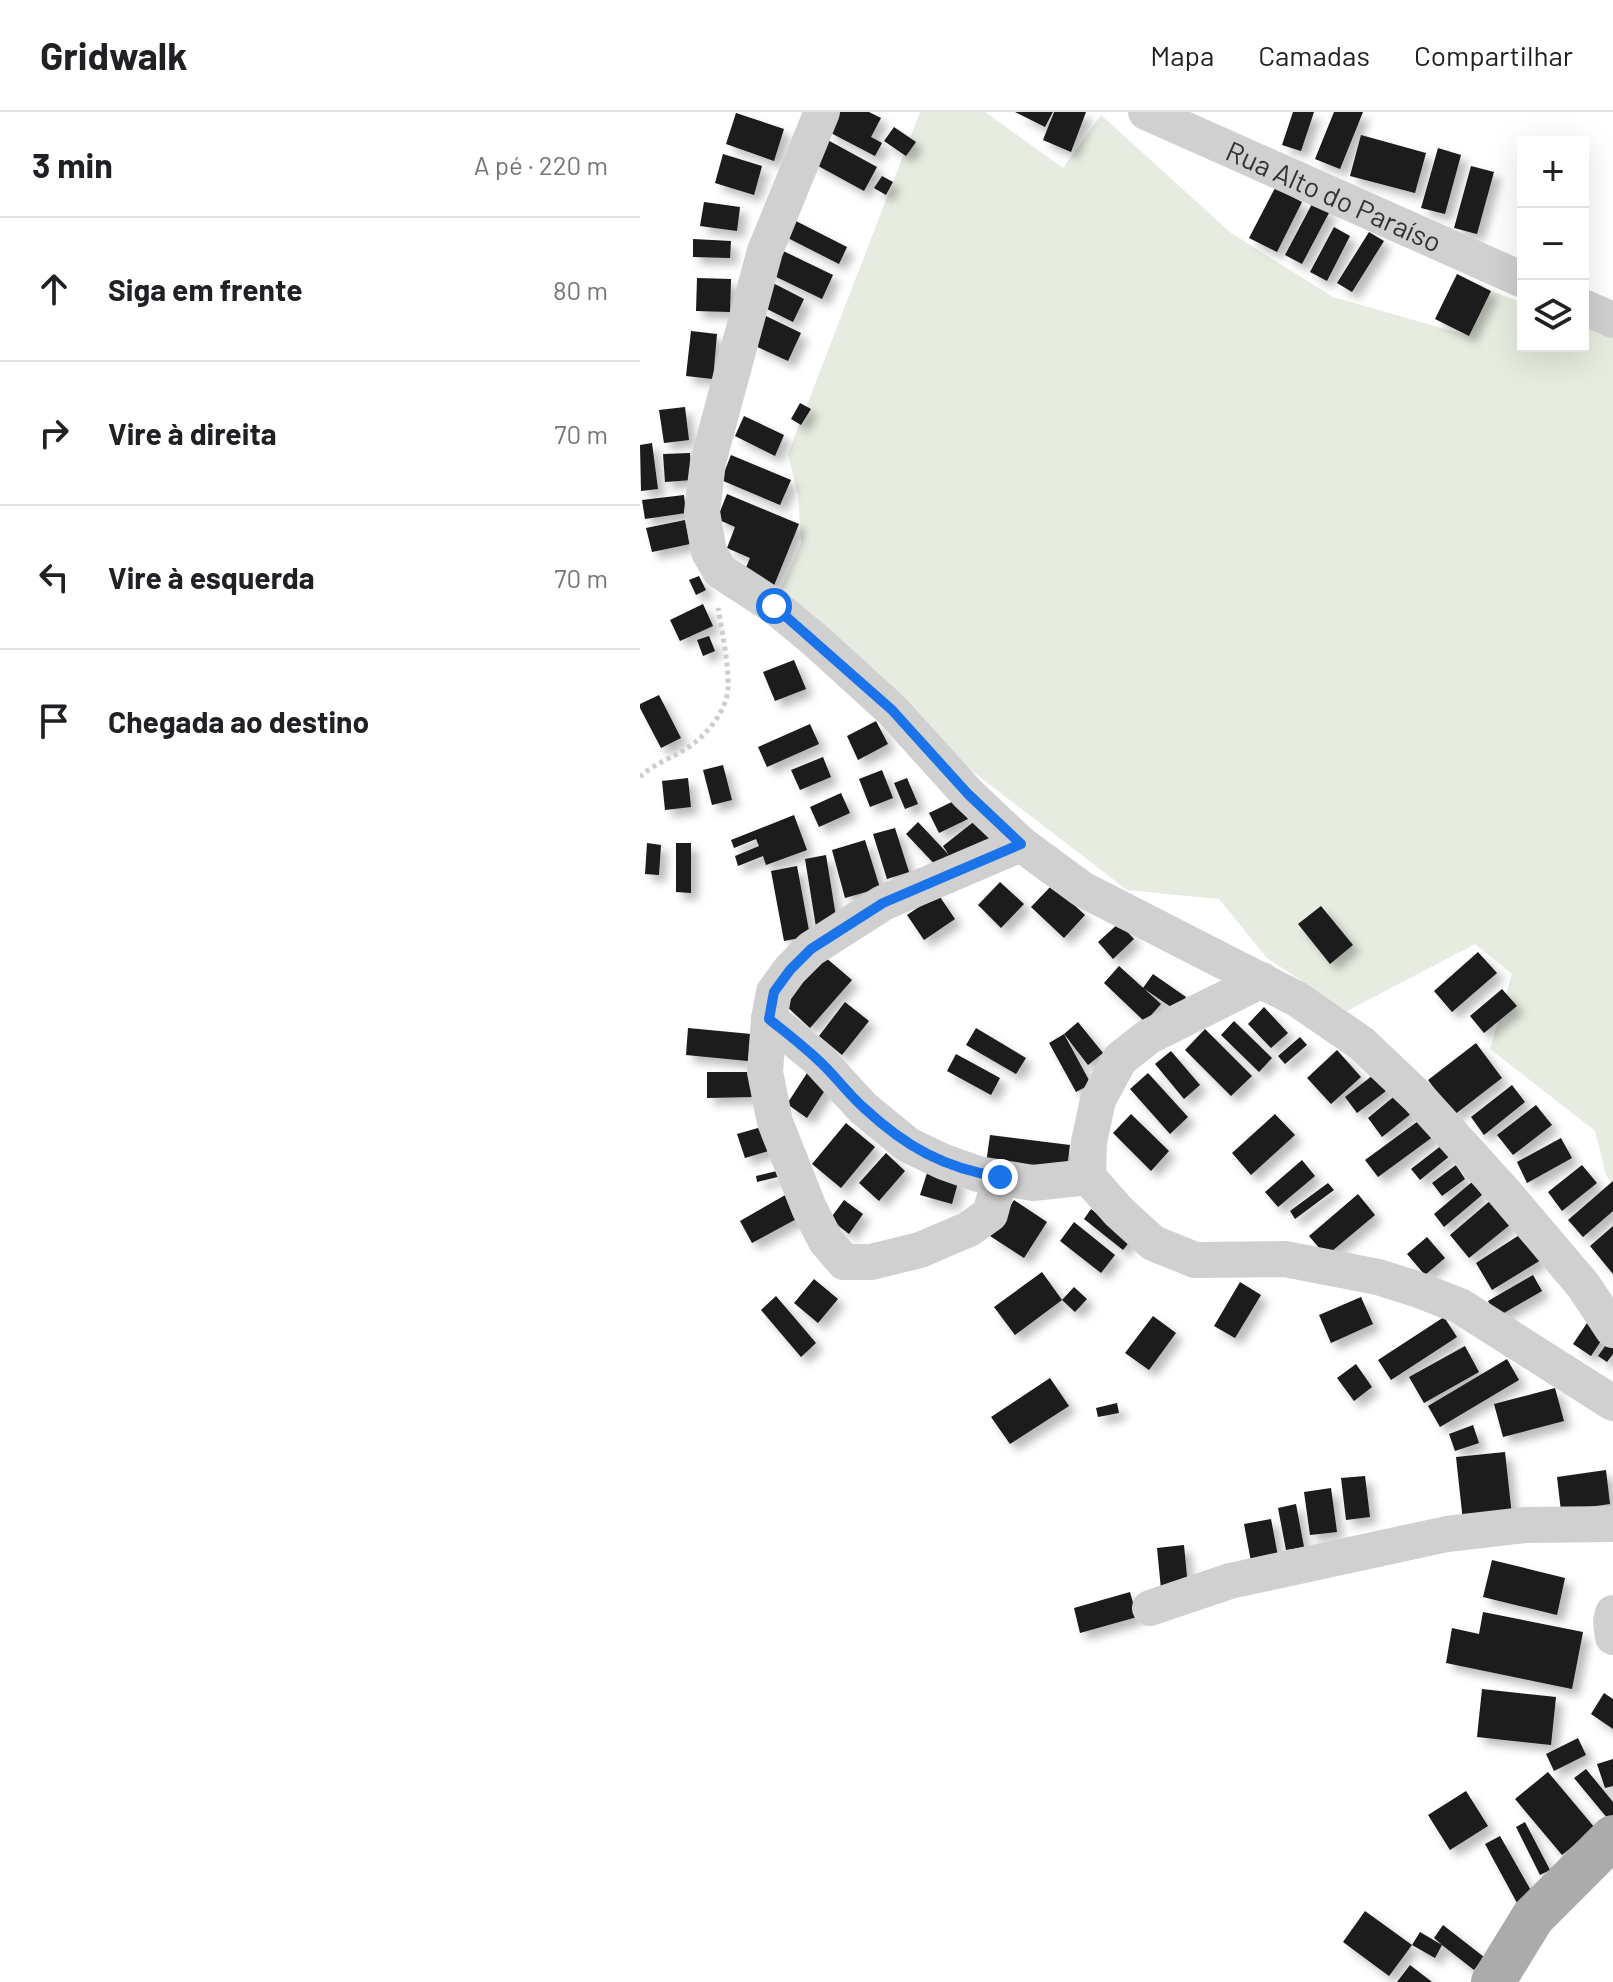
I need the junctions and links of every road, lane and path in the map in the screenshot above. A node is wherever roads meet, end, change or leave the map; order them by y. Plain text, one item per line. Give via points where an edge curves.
1 (822, 112) edge
2 (1146, 112) edge
3 (1517, 277) edge
4 (1589, 310) edge
5 (1613, 320) edge
6 (709, 552) junction
7 (640, 777) edge
8 (1021, 844) junction
9 (1262, 980) junction
10 (769, 1019) junction
11 (1000, 1177) junction
12 (1088, 1177) junction
13 (1613, 1330) edge
14 (1613, 1403) edge
15 (1613, 1524) edge
16 (1150, 1608) dead end
17 (1613, 1613) edge
18 (1613, 1637) edge
19 (1613, 1837) edge
20 (1493, 1982) edge

1 - 6 street via 765,251 708,462 702,512
2 - 3 street, Rua Alto do Paraíso
4 - 5 street
6 - 7 path via 728,690 708,729
6 - 8 street via 720,571 774,606 892,710
8 - 9 street via 1082,889
8 - 10 street via 883,903 811,949 774,992
9 - 12 street via 1148,1037 1120,1059 1098,1100
9 - 13 street via 1361,1043 1418,1097 1583,1285
10 - 11 street via 908,1145 978,1174
10 - 11 street via 765,1072 775,1122 809,1208 844,1262 871,1262 920,1250 969,1229 990,1214
11 - 12 street via 1033,1183
12 - 14 street via 1153,1243 1195,1260 1285,1259 1416,1289 1460,1306
15 - 16 street via 1525,1525 1447,1534 1230,1581
17 - 18 street
19 - 20 main road via 1533,1917

